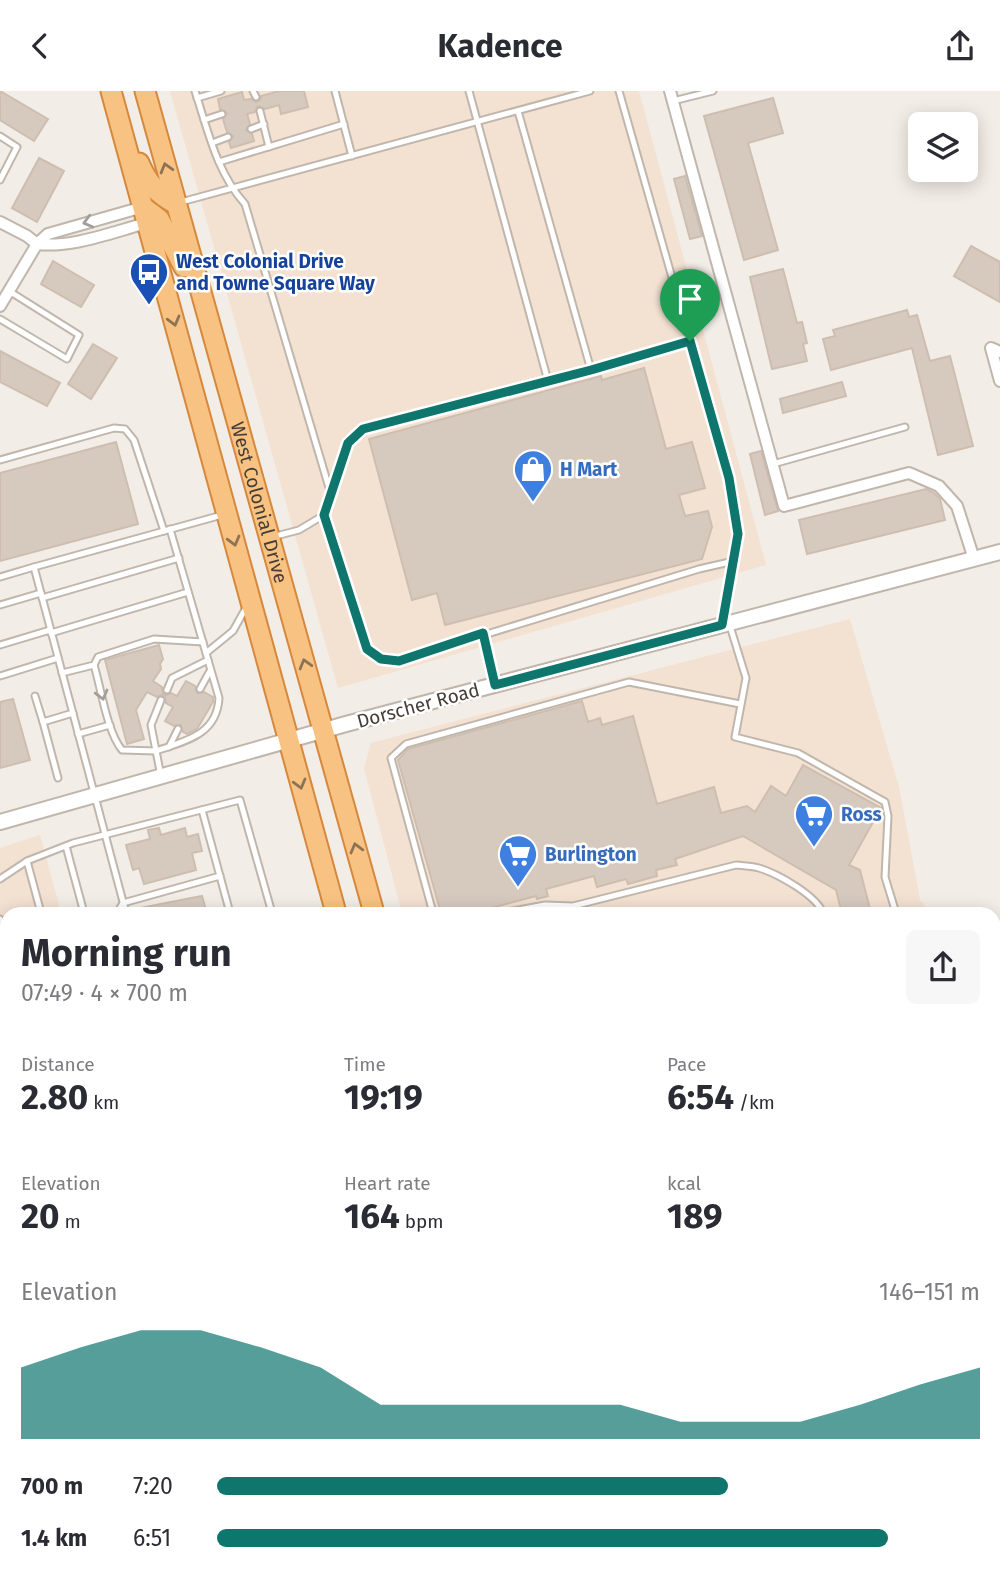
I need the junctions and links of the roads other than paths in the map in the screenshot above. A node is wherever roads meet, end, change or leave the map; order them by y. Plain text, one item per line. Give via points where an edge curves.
1 (111, 91) edge
2 (145, 91) edge
3 (195, 91) edge
4 (221, 91) edge
5 (335, 91) edge
6 (469, 91) edge
7 (590, 91) edge
8 (619, 91) edge
9 (713, 91) edge
10 (671, 96) edge
11 (197, 99) junction
12 (260, 111) dead end
13 (518, 111) junction
14 (117, 114) junction
15 (222, 114) dead end
16 (204, 120) junction
17 (477, 122) junction
18 (264, 124) junction
19 (344, 124) junction
20 (251, 129) dead end
21 (0, 137) edge
22 (228, 137) dead end
23 (212, 143) junction
24 (269, 147) junction
25 (352, 156) junction
26 (219, 162) junction
27 (0, 180) edge
28 (231, 188) junction
29 (176, 204) junction
30 (145, 215) junction
31 (0, 222) edge
32 (37, 244) junction
33 (9, 291) junction
34 (204, 305) junction
35 (0, 306) edge
36 (0, 319) edge
37 (690, 341) junction
38 (1000, 352) edge
39 (591, 370) junction
40 (548, 381) junction
41 (1000, 381) edge
42 (905, 427) dead end
43 (0, 460) edge
44 (772, 464) junction
45 (330, 491) junction
46 (226, 513) junction
47 (324, 515) junction
48 (167, 530) junction
49 (269, 538) junction
50 (1000, 552) edge
51 (179, 558) junction
52 (974, 559) junction
53 (734, 561) junction
54 (34, 567) junction
55 (0, 577) edge
56 (188, 593) junction
57 (41, 596) junction
58 (250, 600) junction
59 (0, 605) edge
60 (726, 624) junction
61 (51, 631) junction
62 (483, 633) junction
63 (203, 642) junction
64 (0, 645) edge
65 (206, 653) junction
66 (58, 658) junction
67 (208, 660) junction
68 (94, 665) junction
69 (211, 670) junction
70 (62, 674) junction
71 (0, 676) edge
72 (495, 685) junction
73 (200, 689) dead end
74 (167, 690) dead end
75 (35, 695) dead end
76 (161, 700) dead end
77 (740, 704) junction
78 (73, 713) junction
79 (43, 722) junction
80 (110, 725) junction
81 (178, 729) dead end
82 (323, 730) junction
83 (78, 734) junction
84 (288, 740) junction
85 (169, 747) junction
86 (156, 751) junction
87 (161, 776) junction
88 (58, 778) dead end
89 (94, 795) junction
90 (202, 810) junction
91 (0, 822) edge
92 (105, 836) junction
93 (66, 846) junction
94 (27, 861) junction
95 (220, 876) junction
96 (0, 879) edge
97 (123, 903) junction
98 (39, 907) edge
99 (82, 907) edge
100 (121, 907) edge
101 (124, 907) edge
102 (228, 907) edge
103 (270, 907) edge
104 (334, 907) edge
105 (372, 907) edge
106 (431, 907) edge
107 (534, 907) edge
108 (820, 907) edge
109 (894, 907) edge

1 - 14 highway, West Colonial Drive
29 -> 2 highway, West Colonial Drive
3 - 11 lane
4 - 11 lane
5 - 19 lane
6 - 17 lane
7 - 13 lane
8 - 37 lane
9 - 10 lane
10 - 44 street
11 - 16 lane
12 - 18 lane
13 - 17 lane
13 - 39 lane
14 - 29 highway via 147,181
14 - 30 highway, West Colonial Drive
15 - 16 lane
16 - 23 lane
17 - 25 lane
17 - 40 lane
18 - 20 lane
18 - 24 lane
19 - 24 lane
19 - 25 lane
21 - 27 lane via 16,147
22 - 23 lane
23 - 26 lane
24 - 26 lane
25 - 28 lane
26 - 28 lane
28 - 29 lane
28 - 45 lane via 246,204
29 - 34 highway, West Colonial Drive
30 - 32 street via 71,242
30 -> 32 street via 48,234
30 - 34 highway via 159,219
30 -> 46 highway, West Colonial Drive
31 - 32 street
32 - 33 street
33 - 35 street
33 - 36 lane via 79,335 66,359
34 - 49 highway, West Colonial Drive
37 - 39 lane
37 - 53 lane via 729,478 738,534
38 - 41 street via 990,348
39 - 40 lane
40 - 45 lane via 363,429 348,443
42 - 44 lane
43 - 48 lane via 114,428 125,429 134,440
44 - 52 street via 784,506 909,473 939,486 957,506
45 - 47 lane
46 - 48 lane
46 -> 58 highway, West Colonial Drive
47 - 49 lane via 299,530
47 - 62 lane via 367,649 381,659 399,661
48 - 51 lane
48 - 54 lane
82 -> 49 highway, West Colonial Drive
50 - 52 street, Dorscher Road
51 - 56 lane
51 - 57 lane
52 - 60 street, Dorscher Road
53 - 60 lane
53 - 62 lane
54 - 55 lane
54 - 57 lane
56 - 61 lane
56 - 63 lane
57 - 59 lane
57 - 61 lane
58 - 65 lane via 233,631
58 - 84 highway, West Colonial Drive
60 - 72 street, Dorscher Road
60 - 77 lane via 746,678
61 - 64 lane
61 - 66 lane
62 - 72 lane
63 - 65 lane
63 - 68 lane via 154,639 98,657
65 - 67 lane
66 - 70 lane
66 - 71 lane
67 - 69 lane
67 - 74 lane via 172,678
68 - 70 lane
68 -> 80 lane
69 - 73 lane
69 - 85 lane via 219,710 202,733
70 - 78 lane
72 - 82 street, Dorscher Road
75 - 79 lane
76 - 86 lane via 151,725
77 - 106 lane via 629,682 406,744 391,758
77 - 109 lane via 734,737 798,753 885,802 885,877
78 - 79 lane
78 - 83 lane
79 - 88 lane
80 - 83 lane
80 - 86 lane via 122,750
81 - 85 lane
82 - 84 street, Dorscher Road
105 -> 82 highway, West Colonial Drive
83 - 89 lane
84 - 87 street, Dorscher Road
84 -> 104 highway, West Colonial Drive
85 - 86 lane
86 - 87 lane
87 - 89 street, Dorscher Road
89 - 91 street, Dorscher Road
89 - 92 lane
90 - 92 lane
90 - 95 lane
90 - 103 lane via 240,800
92 - 93 lane
92 - 97 lane
93 - 94 lane
93 - 99 lane
94 - 96 lane
94 - 98 lane
95 - 97 lane
95 - 102 lane
97 - 100 lane
97 - 101 lane
107 - 108 lane via 573,906 736,865 758,867 810,896

